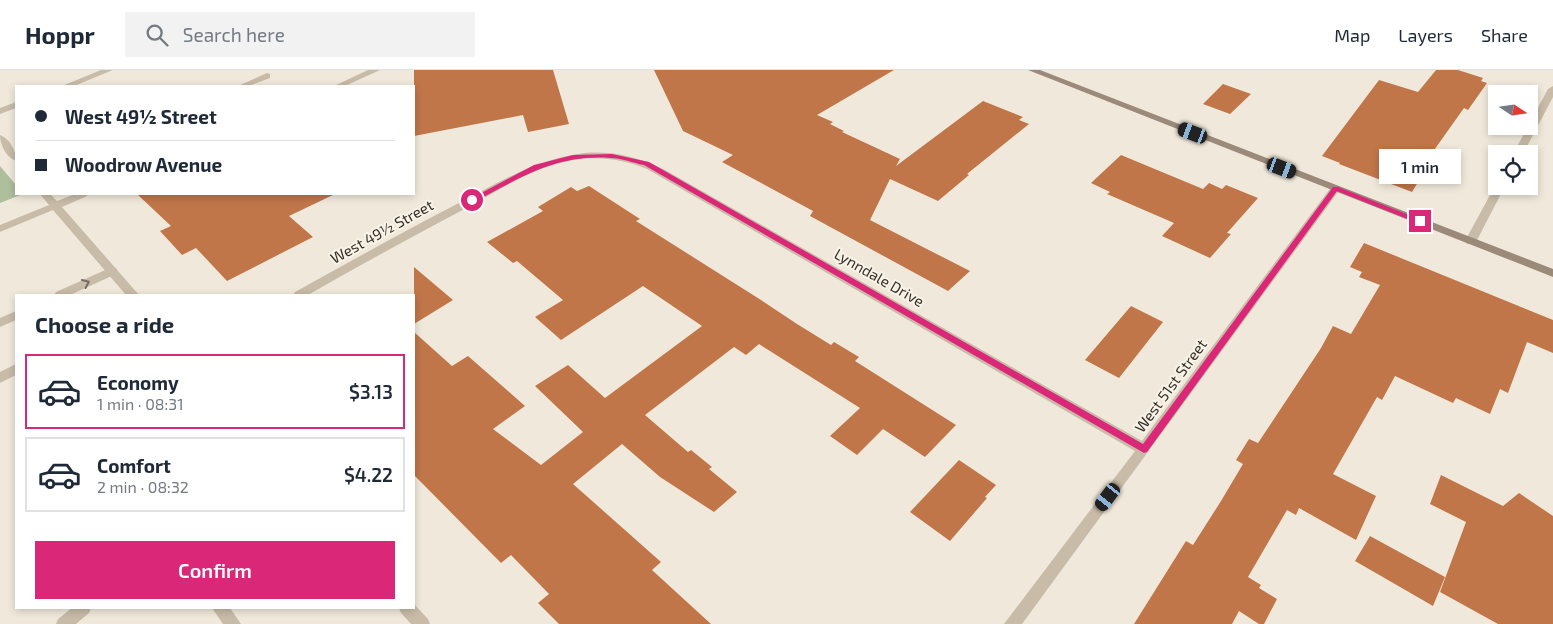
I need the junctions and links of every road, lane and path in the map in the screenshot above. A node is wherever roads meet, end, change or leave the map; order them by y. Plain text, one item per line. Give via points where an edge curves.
1 (109, 70) edge
2 (376, 70) edge
3 (1032, 70) edge
4 (267, 76) dead end
5 (69, 85) edge
6 (244, 85) edge
7 (340, 85) edge
8 (1553, 89) edge
9 (15, 105) edge
10 (0, 111) edge
11 (0, 138) edge
12 (1523, 145) edge
13 (591, 155) joint
14 (15, 157) edge
15 (1336, 188) junction
16 (46, 195) edge
17 (81, 195) edge
18 (1495, 195) edge
19 (55, 206) junction
20 (0, 229) edge
21 (1471, 241) junction
22 (112, 271) junction
23 (1553, 273) edge
24 (62, 294) edge
25 (132, 294) edge
26 (301, 294) edge
27 (15, 316) edge
28 (0, 323) edge
29 (15, 370) edge
30 (0, 378) edge
31 (1144, 450) junction
32 (82, 609) edge
33 (221, 609) edge
34 (409, 609) edge
35 (64, 624) edge
36 (233, 624) edge
37 (422, 624) edge
38 (1012, 624) edge

1 - 5 street
2 - 7 street
3 - 15 street
4 - 6 street
8 - 12 street
9 - 10 street
11 - 14 street
13 - 26 street, West 49½ Street via 536,167
13 - 31 street, Lynndale Drive via 629,158 646,164
15 - 21 street
15 - 31 street, West 51st Street
16 - 19 street
17 - 19 street
18 - 21 street
19 - 20 street
19 - 22 street
21 - 23 street
24 -> 22 street
22 - 25 street
27 - 28 street
29 - 30 street
31 - 38 street, West 51st Street
32 - 35 street
33 - 36 street
34 - 37 street

